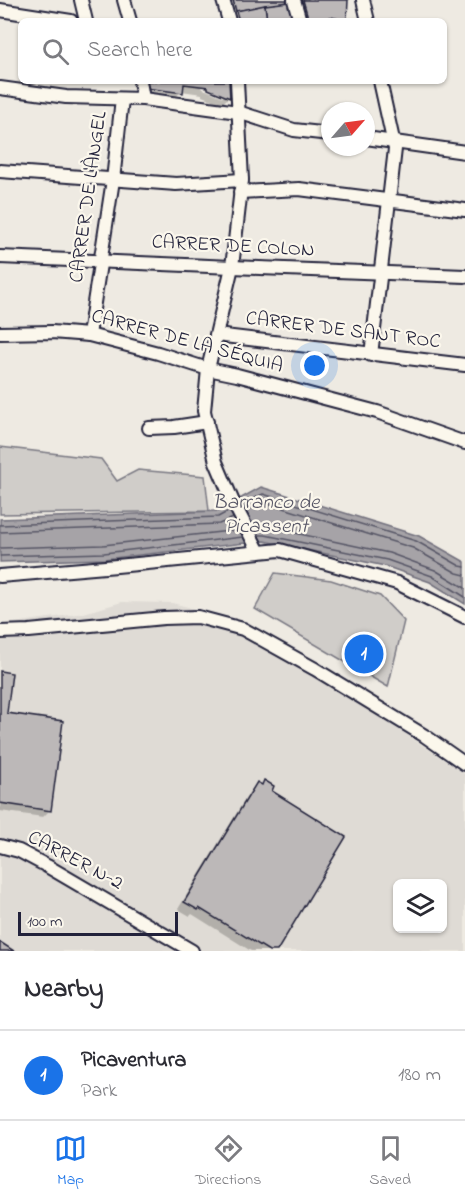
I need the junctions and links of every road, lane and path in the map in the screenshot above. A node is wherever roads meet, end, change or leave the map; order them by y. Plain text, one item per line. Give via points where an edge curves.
1 (81, 0) edge
2 (124, 0) edge
3 (223, 0) edge
4 (294, 0) edge
5 (363, 0) edge
6 (0, 10) edge
7 (52, 18) edge
8 (85, 18) edge
9 (129, 18) edge
10 (228, 18) edge
11 (299, 18) edge
12 (367, 18) edge
13 (140, 84) edge
14 (237, 84) edge
15 (381, 84) edge
16 (0, 88) edge
17 (122, 99) junction
18 (143, 99) junction
19 (238, 112) junction
20 (321, 133) edge
21 (375, 139) edge
22 (393, 141) junction
23 (465, 152) edge
24 (0, 171) edge
25 (113, 180) junction
26 (241, 186) junction
27 (389, 201) junction
28 (465, 210) edge
29 (0, 256) edge
30 (100, 261) junction
31 (232, 267) junction
32 (381, 273) junction
33 (465, 276) edge
34 (0, 333) edge
35 (89, 335) junction
36 (216, 335) junction
37 (371, 355) junction
38 (465, 365) edge
39 (208, 369) junction
40 (207, 422) junction
41 (148, 428) dead end
42 (465, 443) edge
43 (259, 552) junction
44 (0, 576) edge
45 (465, 617) edge
46 (0, 624) edge
47 (6, 632) edge
48 (465, 764) edge
49 (0, 846) edge
50 (192, 951) edge

1 - 8 street
2 - 9 street
3 - 10 street
4 - 11 street
5 - 12 street
6 - 7 street
13 - 18 street
14 - 19 street
15 - 22 street
16 - 17 street via 66,97
17 - 18 street
17 - 25 street, CARRER DE L'ÀNGEL
18 - 19 street
19 - 20 street via 294,130
19 - 26 street
21 - 22 street
22 - 23 street
22 - 27 street
24 - 25 street
25 - 26 street
25 - 30 street, CARRER DE L'ÀNGEL
26 - 27 street
26 - 31 street
27 - 28 street
27 - 32 street
29 - 30 street, CARRER DE COLON
30 - 31 street, CARRER DE COLON
30 - 35 street, CARRER DE L'ÀNGEL
31 - 32 street, CARRER DE COLON
31 - 36 street
32 - 33 street, CARRER DE COLON
32 - 37 street
34 - 35 street, CARRER DE LA SÉQUIA
35 - 39 street, CARRER DE LA SÉQUIA
36 - 37 street, CARRER DE SANT ROC
36 - 39 street
37 - 38 street, CARRER DE SANT ROC
39 - 40 street via 204,411
39 - 42 street, CARRER DE LA SÉQUIA via 368,410
40 - 41 street
40 - 43 street via 216,462
43 - 44 street
43 - 45 street via 280,550 398,583
46 - 47 street
47 - 48 street via 198,617 243,629 315,669
49 - 50 street, CARRER N-2 via 47,866

